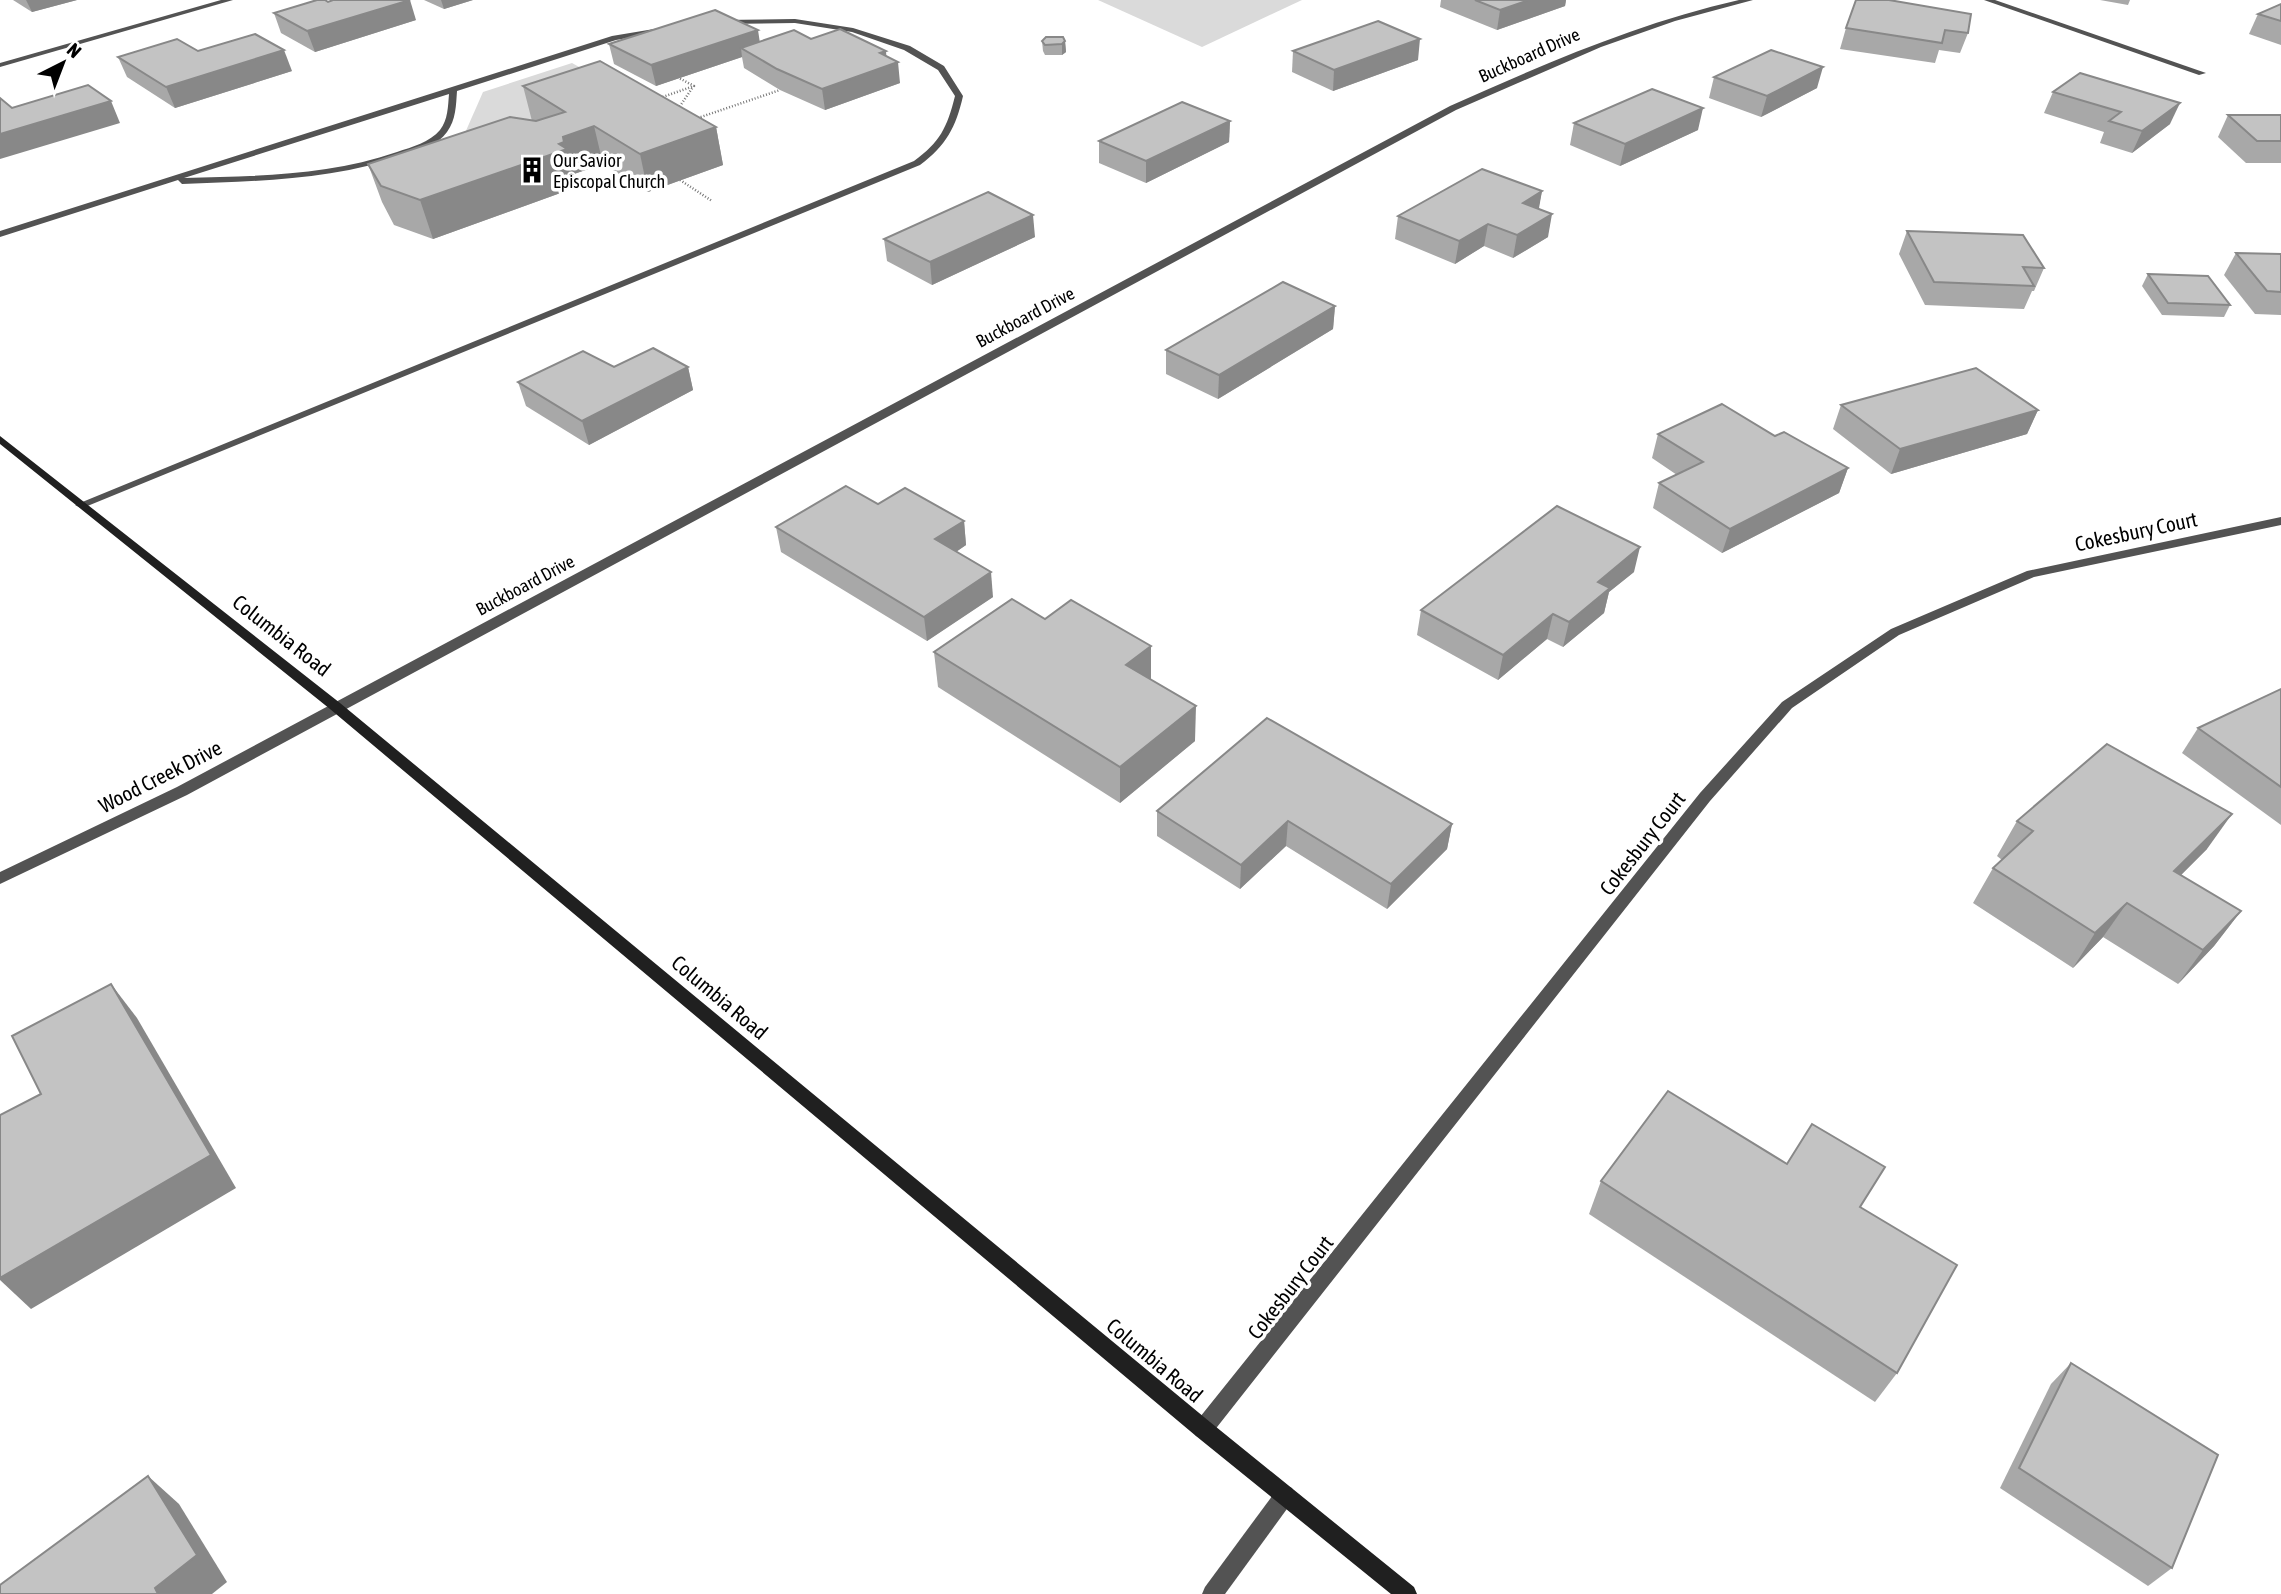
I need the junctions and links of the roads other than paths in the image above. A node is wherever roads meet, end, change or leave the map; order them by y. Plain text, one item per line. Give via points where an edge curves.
1 (229, 0) edge
2 (1749, 0) edge
3 (1988, 0) edge
4 (711, 23) edge
5 (670, 28) edge
6 (0, 65) edge
7 (2202, 73) dead end
8 (453, 89) junction
9 (163, 182) junction
10 (0, 234) edge
11 (0, 439) edge
12 (81, 505) junction
13 (2281, 521) edge
14 (335, 706) junction
15 (0, 878) edge
16 (1203, 1429) junction
17 (1284, 1495) junction
18 (1212, 1594) edge
19 (1407, 1594) edge

1 - 6 street
2 - 14 street, Buckboard Drive via 1562,58 1453,108
3 - 7 street
4 - 12 street via 795,21 853,30 907,48 941,68 959,96 951,129 939,147 917,163
5 - 8 street via 615,38
8 - 9 street
8 - 9 street via 451,118 440,134 422,146 376,162 312,174
9 - 10 street
11 - 12 main road, Columbia Road
12 - 14 main road, Columbia Road
13 - 16 street, Cokesbury Court via 2031,574 1895,632 1787,705 1705,797
14 - 15 street, Wood Creek Drive via 182,791
14 - 16 main road, Columbia Road
16 - 17 main road, Columbia Road
17 - 18 street
17 - 19 main road, Columbia Road

